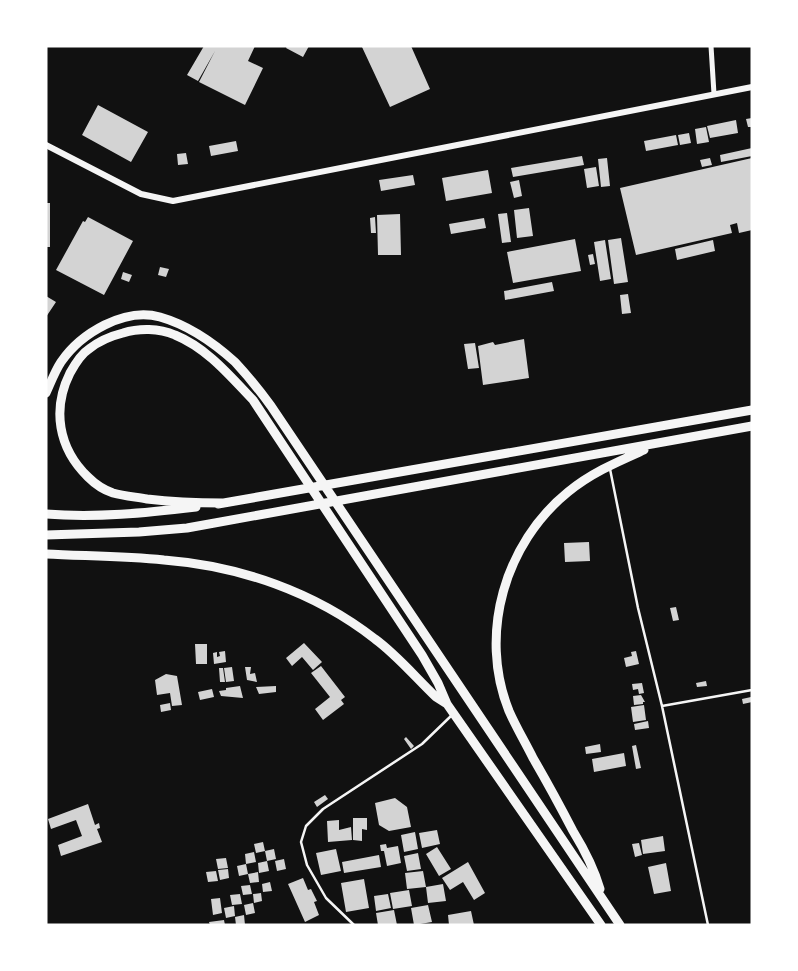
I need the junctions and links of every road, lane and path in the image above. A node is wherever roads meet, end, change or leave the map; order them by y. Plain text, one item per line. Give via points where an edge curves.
1 (711, 46) edge
2 (752, 87) edge
3 (714, 94) junction
4 (46, 145) edge
5 (46, 392) edge
6 (752, 410) edge
7 (752, 426) edge
8 (660, 443) junction
9 (609, 465) junction
10 (223, 503) junction
11 (46, 514) edge
12 (46, 535) edge
13 (46, 554) edge
14 (752, 690) edge
15 (447, 704) junction
16 (662, 706) junction
17 (454, 714) junction
18 (604, 899) junction
19 (354, 925) edge
20 (601, 925) edge
21 (620, 925) edge
22 (708, 925) edge

1 - 3 street
2 - 3 street
3 - 4 street via 173,201 141,194
5 - 18 highway via 61,362 74,346 102,325 122,318 159,317 173,322 200,335 236,363 272,406
6 - 10 highway
7 - 8 highway
8 - 9 highway
8 - 12 highway via 187,528
9 - 16 lane
9 - 18 highway via 567,492 537,524 513,564 496,624 498,669 509,710 581,844
10 - 11 highway via 146,513
10 - 15 highway via 191,503 112,493 92,481 77,466 63,440 60,408 64,385 87,349 109,337 152,329 175,335 221,367 253,400 422,655
13 - 15 highway via 165,560 210,566 288,589 334,611 376,639
14 - 16 lane
15 - 17 highway
16 - 22 lane
17 - 19 lane via 422,744 323,809 306,826 301,842 307,865 326,898
17 - 20 highway
18 - 21 highway

